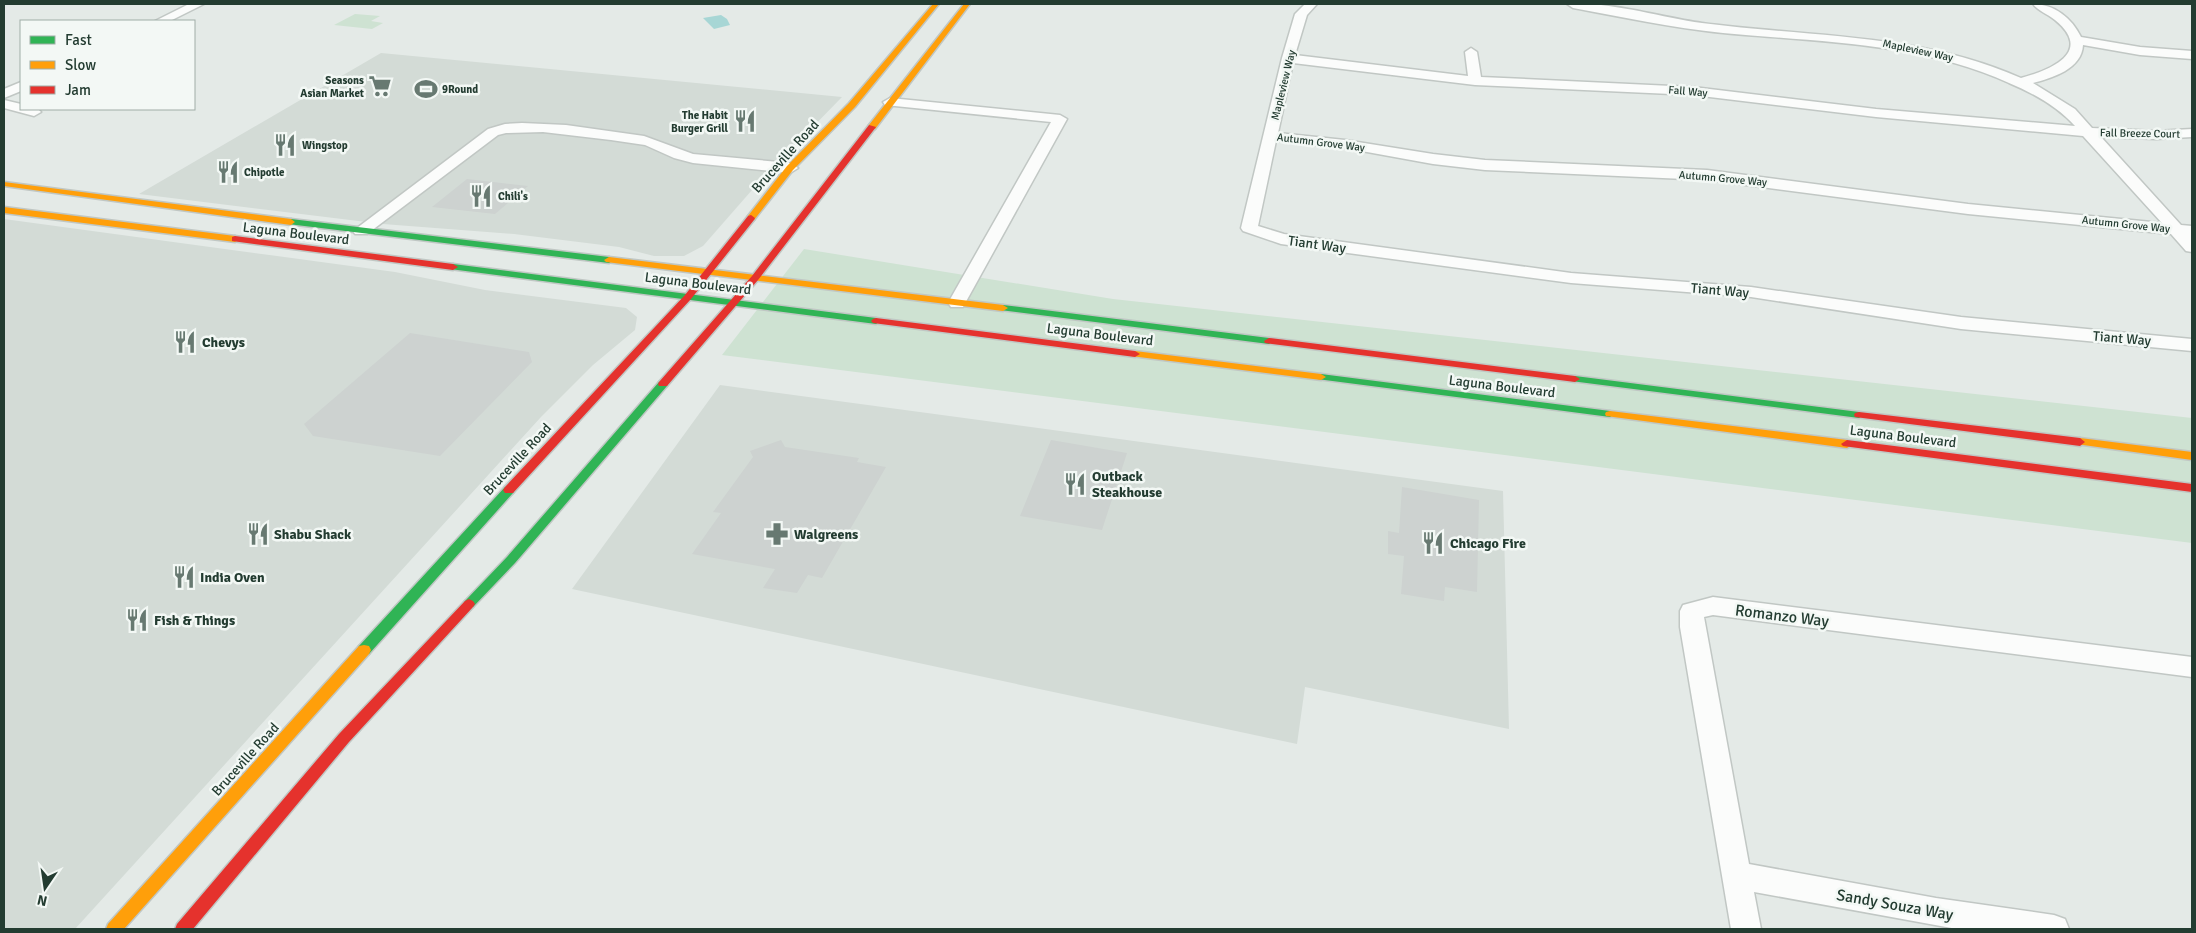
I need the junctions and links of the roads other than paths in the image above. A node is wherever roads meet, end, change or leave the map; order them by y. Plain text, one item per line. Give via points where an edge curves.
1 (198, 4) edge
2 (936, 4) edge
3 (968, 4) edge
4 (1311, 4) edge
5 (1573, 4) edge
6 (2039, 4) edge
7 (162, 20) edge
8 (2077, 40) junction
9 (1471, 52) dead end
10 (2192, 55) edge
11 (1288, 58) junction
12 (1475, 82) junction
13 (2022, 82) junction
14 (20, 86) edge
15 (4, 94) edge
16 (890, 102) junction
17 (4, 104) edge
18 (20, 108) edge
19 (26, 110) edge
20 (34, 112) dead end
21 (2088, 132) junction
22 (2192, 133) edge
23 (1270, 136) junction
24 (790, 168) junction
25 (4, 184) edge
26 (119, 201) junction
27 (85, 207) dead end
28 (4, 210) edge
29 (1249, 228) joint
30 (2184, 230) edge
31 (361, 231) junction
32 (2192, 248) edge
33 (709, 272) junction
34 (755, 278) junction
35 (688, 297) junction
36 (734, 303) junction
37 (956, 303) junction
38 (2192, 345) edge
39 (2192, 456) edge
40 (2192, 488) edge
41 (2192, 667) edge
42 (1736, 875) junction
43 (114, 929) edge
44 (183, 929) edge
45 (1746, 929) edge
46 (2054, 929) edge

1 - 7 street
2 - 24 main road, Bruceville Road via 852,105
3 - 16 main road
4 - 11 street, Mapleview Way via 1301,14
5 - 13 street, Mapleview Way via 1704,27 1900,45 1955,58
6 - 8 street via 2064,21
8 - 10 street via 2140,51
8 - 13 street via 2078,51 2065,67 2047,76
9 - 12 street
11 - 12 street, Fall Way
11 - 23 street, Mapleview Way
12 - 21 street, Fall Way via 1693,91 1876,113
13 - 21 street, Mapleview Way via 2060,104
14 - 15 street
16 - 34 main road
16 - 37 street via 1060,119
17 - 18 street
19 - 20 street
21 - 22 street, Fall Breeze Court
21 - 30 street, Mapleview Way
23 - 29 street, Mapleview Way
23 - 30 street, Autumn Grove Way via 1485,165 1733,178 1960,208
24 - 31 street via 699,158 644,140 512,126 493,132
24 - 33 main road, Bruceville Road
25 - 26 main road, Laguna Boulevard
26 - 27 main road
26 - 31 main road, Laguna Boulevard
28 - 35 main road, Laguna Boulevard
29 - 38 street, Tiant Way via 1281,239 1571,278 1751,292 1961,323
30 - 32 street, Mapleview Way
31 - 33 main road, Laguna Boulevard
33 - 34 main road, Laguna Boulevard
33 - 35 main road, Bruceville Road
34 - 36 main road
34 - 37 main road, Laguna Boulevard
35 - 36 main road, Laguna Boulevard
35 - 43 main road, Bruceville Road via 445,559
36 - 40 main road, Laguna Boulevard
36 - 44 main road via 511,560 344,738
37 - 39 main road, Laguna Boulevard
41 - 42 street, Romanzo Way via 1713,606 1692,611 1692,627
42 - 45 street, Romanzo Way
42 - 46 street, Sandy Souza Way via 1936,912

